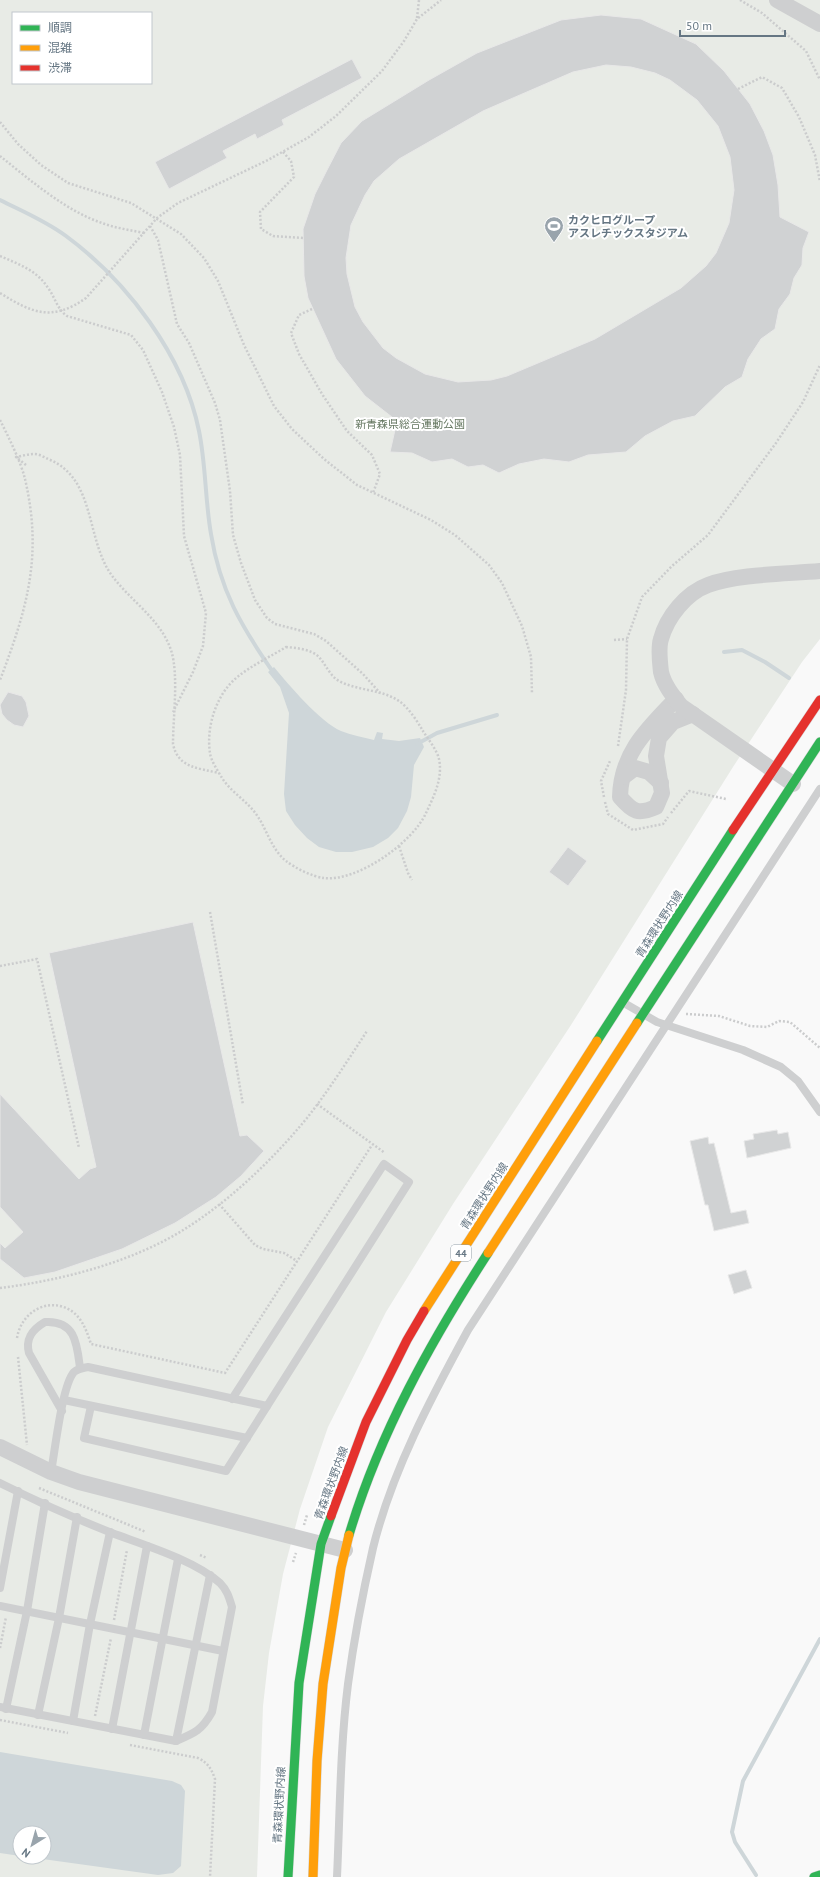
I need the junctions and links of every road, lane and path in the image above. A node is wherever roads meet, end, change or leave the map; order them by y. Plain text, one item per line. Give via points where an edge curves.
1 (419, 0) edge
2 (441, 0) edge
3 (740, 0) edge
4 (777, 0) edge
5 (417, 19) junction
6 (820, 24) edge
7 (820, 80) edge
8 (738, 89) dead end
9 (0, 122) edge
10 (283, 152) junction
11 (0, 156) edge
12 (820, 182) edge
13 (158, 218) junction
14 (150, 226) junction
15 (144, 233) junction
16 (303, 238) dead end
17 (0, 256) edge
18 (0, 293) edge
19 (312, 309) dead end
20 (61, 312) junction
21 (820, 365) edge
22 (0, 420) edge
23 (16, 457) junction
24 (26, 465) dead end
25 (373, 493) junction
26 (820, 572) edge
27 (627, 639) junction
28 (614, 640) dead end
29 (0, 680) edge
30 (380, 693) junction
31 (532, 694) dead end
32 (676, 699) junction
33 (820, 700) edge
34 (173, 712) junction
35 (693, 714) junction
36 (820, 742) edge
37 (615, 750) dead end
38 (612, 756) dead end
39 (773, 769) junction
40 (220, 774) junction
41 (623, 776) junction
42 (661, 783) junction
43 (793, 784) junction
44 (820, 789) edge
45 (726, 799) dead end
46 (399, 846) junction
47 (412, 880) dead end
48 (210, 912) dead end
49 (0, 966) edge
50 (623, 1002) junction
51 (673, 1013) junction
52 (643, 1015) junction
53 (665, 1024) junction
54 (367, 1030) dead end
55 (820, 1048) edge
56 (317, 1104) junction
57 (244, 1105) dead end
58 (570, 1105) junction
59 (820, 1112) edge
60 (372, 1145) junction
61 (79, 1148) dead end
62 (390, 1156) dead end
63 (219, 1204) junction
64 (297, 1261) junction
65 (0, 1288) edge
66 (17, 1339) dead end
67 (18, 1355) dead end
68 (80, 1368) junction
69 (232, 1399) junction
70 (64, 1400) junction
71 (91, 1406) junction
72 (267, 1406) junction
73 (62, 1411) junction
74 (247, 1438) junction
75 (0, 1447) edge
76 (25, 1459) junction
77 (51, 1472) junction
78 (0, 1483) edge
79 (34, 1486) dead end
80 (18, 1491) junction
81 (45, 1503) junction
82 (76, 1517) junction
83 (110, 1532) junction
84 (151, 1534) dead end
85 (322, 1544) junction
86 (147, 1546) junction
87 (345, 1550) junction
88 (193, 1552) dead end
89 (207, 1558) dead end
90 (178, 1559) junction
91 (210, 1575) junction
92 (0, 1588) edge
93 (0, 1606) edge
94 (27, 1611) junction
95 (59, 1618) junction
96 (90, 1624) junction
97 (130, 1632) junction
98 (164, 1639) junction
99 (195, 1645) junction
100 (223, 1651) junction
101 (3, 1708) edge
102 (38, 1715) junction
103 (0, 1720) edge
104 (73, 1721) junction
105 (112, 1729) junction
106 (76, 1734) dead end
107 (144, 1735) junction
108 (176, 1741) junction
109 (129, 1744) dead end
110 (820, 1875) edge
111 (210, 1877) edge
112 (288, 1877) edge
113 (313, 1877) edge
114 (337, 1877) edge
115 (814, 1877) edge

1 - 5 path
2 - 5 path
3 - 7 path via 762,13 806,51
4 - 6 street
5 - 10 path via 382,71 357,97 309,137
8 - 12 path via 762,77 782,88 799,117 815,155
9 - 13 path via 18,144 41,165 68,183 131,203
10 - 13 path via 178,203
10 - 16 path via 291,161 294,177 260,212 261,229 273,236
11 - 15 path via 46,192 72,208 102,223
13 - 14 path
13 - 25 path via 204,258 218,281 244,345 274,406 292,429 324,460 357,485
14 - 15 path
14 - 30 path via 158,240 177,324 215,403 220,420 233,535 256,600 267,618 275,624 314,634 326,641
15 - 20 path via 86,298
17 - 20 path via 32,271 48,286
18 - 20 path via 30,310
19 - 25 path via 299,315 291,333 299,354 322,394 347,431 372,455 380,474
20 - 34 path via 131,335 143,350 174,427 180,455 184,536 206,613 206,624 203,646
21 - 27 path via 803,402 708,536 672,566 642,597
22 - 23 path
23 - 24 path
23 - 29 path via 25,477 34,555 18,634
23 - 34 path via 35,454 58,463 74,478 83,493 102,560 113,578 139,603 166,639 174,669
25 - 31 path via 431,520 455,535 488,565 502,583 522,626 531,657
26 - 32 street via 724,580 706,585 691,594 667,623 660,640 662,674
27 - 28 path
27 - 37 path via 626,690
30 - 40 path via 338,681 318,656 301,648 286,647 235,679 220,699 209,732 210,754
30 - 46 path via 399,701 411,714 439,757 440,776 432,800 417,827
32 - 35 street
32 - 41 street via 635,744
33 - 39 main road, 青森環状野内線 / 44
34 - 40 path via 175,754 190,766
35 - 39 street
35 - 42 street via 673,722 659,738 656,756
36 - 43 main road, 青森環状野内線 / 44
38 - 45 path via 601,781 608,814 633,830 663,824 689,791
39 - 43 street
39 - 50 main road, 青森環状野内線 / 44
40 - 46 path via 256,813 286,861 304,871 323,878 342,878 384,858
41 - 42 street via 635,768 649,772
41 - 42 street via 620,797 630,809 644,812 656,807 662,793
43 - 52 main road, 青森環状野内線 / 44
44 - 51 lane
46 - 47 path
48 - 57 path
49 - 61 path via 37,959
50 - 52 lane
50 - 58 main road, 青森環状野内線 / 44
51 - 53 lane
51 - 55 path via 719,1016 750,1026 767,1027 779,1021 790,1022
52 - 53 lane
52 - 58 main road, 青森環状野内線 / 44
53 - 59 lane via 743,1050 780,1067 798,1081
53 - 114 lane via 468,1330 419,1425 394,1483 374,1547 348,1684 341,1770
54 - 56 path
56 - 60 path
56 - 63 path via 277,1152
58 - 85 main road, 青森環状野内線 / 44 via 454,1264 407,1340 366,1422
58 - 87 main road, 青森環状野内線 / 44 via 427,1352 390,1425 363,1494
60 - 62 path
60 - 64 path
63 - 64 path via 254,1245 284,1253
63 - 65 path via 191,1225 106,1265 61,1278
64 - 66 path via 225,1373 91,1344 80,1320 73,1312 60,1306 45,1306 30,1313 19,1328
67 - 76 path via 27,1440
68 - 69 lane via 88,1367
68 - 70 lane via 68,1383
68 - 73 lane via 76,1340 72,1332 60,1323 46,1322 28,1339 29,1353
69 - 72 lane
69 - 72 lane via 384,1164 409,1182
70 - 71 lane
70 - 73 lane
71 - 74 lane
71 - 74 lane via 84,1438 226,1471
72 - 74 lane
73 - 77 lane
75 - 76 street
76 - 77 street
77 - 85 street via 79,1482
78 - 80 lane
79 - 84 path
80 - 81 lane
80 - 92 lane
81 - 82 lane
81 - 94 lane
82 - 83 lane
82 - 95 lane
83 - 86 lane
83 - 96 lane
85 - 87 street
85 - 112 main road, 青森環状野内線 / 44 via 299,1683
86 - 90 lane
86 - 97 lane
87 - 113 main road, 青森環状野内線 / 44 via 322,1691
88 - 89 path
90 - 91 lane
90 - 98 lane
91 - 99 lane
91 - 100 lane via 228,1593 232,1607
93 - 94 lane
94 - 95 lane
94 - 101 lane
95 - 96 lane
95 - 102 lane
96 - 97 lane
96 - 104 lane
97 - 98 lane
97 - 105 lane
98 - 99 lane
98 - 107 lane
99 - 100 lane
99 - 108 lane
100 - 108 lane via 212,1712 198,1731
101 - 102 lane
102 - 104 lane
103 - 106 path
104 - 105 lane
105 - 107 lane
107 - 108 lane
109 - 111 path via 198,1758 211,1768 215,1778
110 - 115 main road

